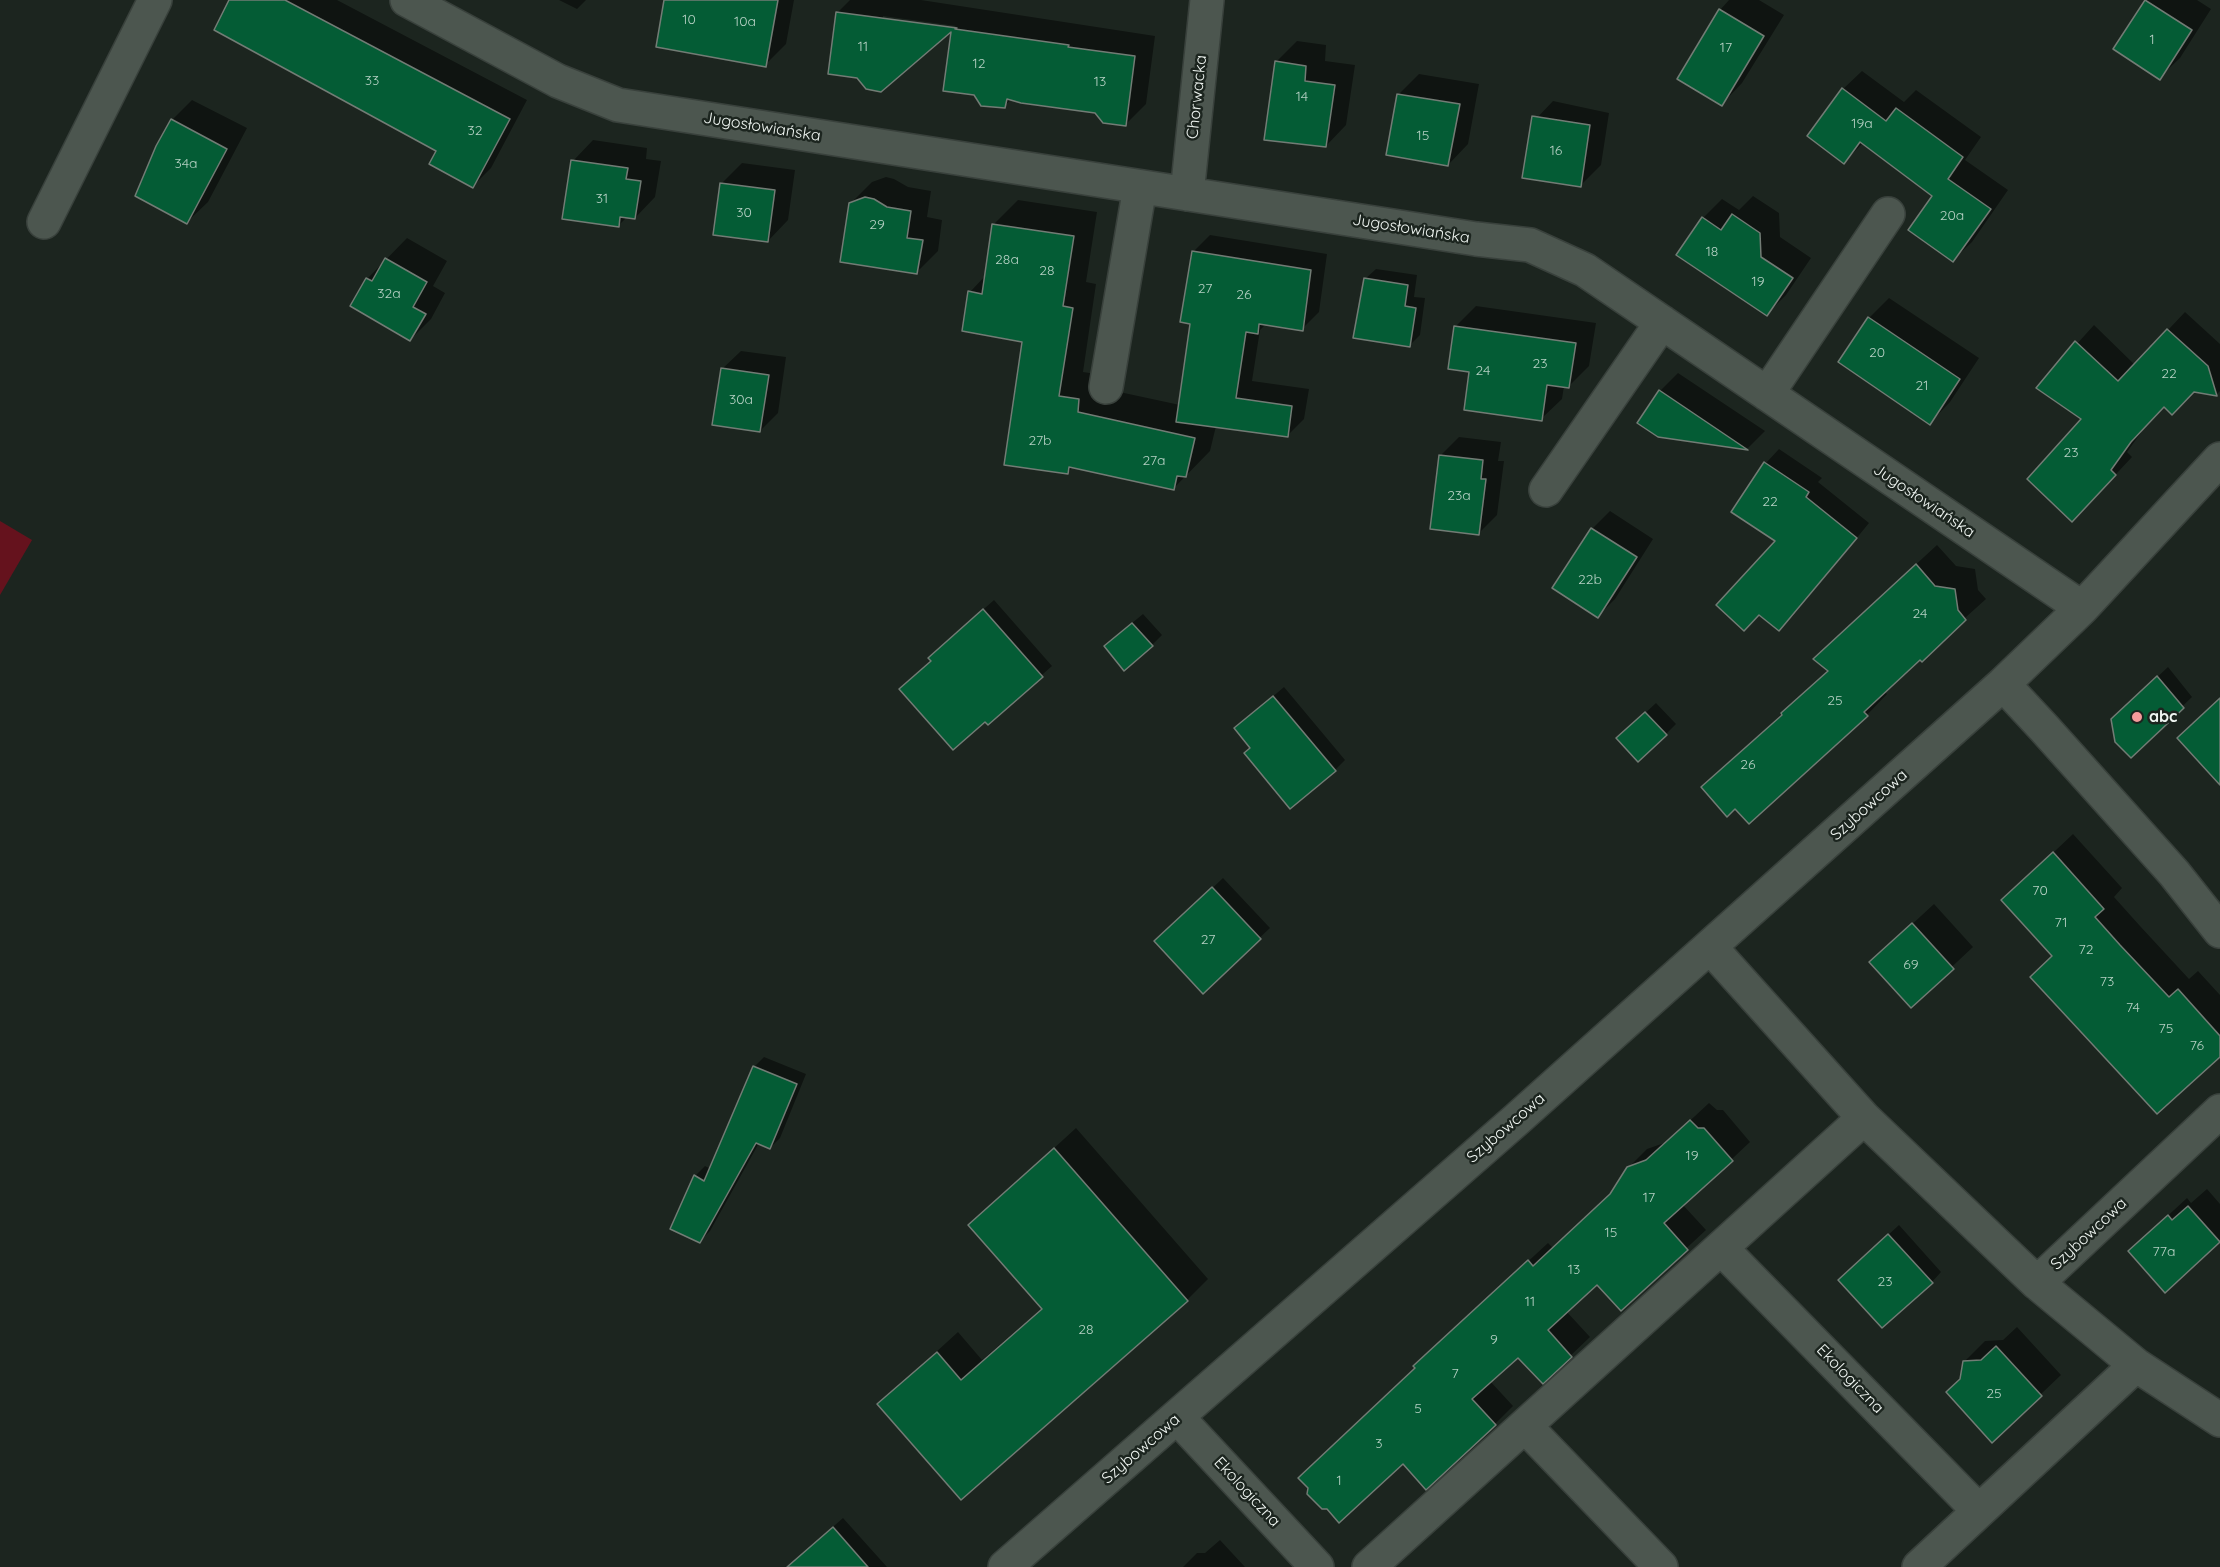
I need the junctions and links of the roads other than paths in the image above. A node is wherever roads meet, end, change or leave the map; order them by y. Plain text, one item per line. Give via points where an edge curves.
1 (155, 0) edge
2 (406, 0) edge
3 (1208, 0) edge
4 (1140, 187) junction
5 (1187, 194) junction
6 (1888, 214) dead end
7 (44, 222) dead end
8 (1662, 322) junction
9 (1106, 387) dead end
10 (1767, 394) junction
11 (2220, 459) edge
12 (1546, 490) dead end
13 (2082, 608) junction
14 (2003, 684) junction
15 (2220, 931) edge
16 (1711, 948) junction
17 (2220, 1111) edge
18 (1864, 1118) junction
19 (1721, 1248) junction
20 (2037, 1283) junction
21 (2136, 1365) junction
22 (1178, 1418) junction
23 (2220, 1420) edge
24 (1525, 1426) junction
25 (1978, 1510) junction
26 (1005, 1567) edge
27 (1317, 1567) edge
28 (1369, 1567) edge
29 (1661, 1567) edge
30 (1919, 1567) edge

1 - 7 street
2 - 4 street, Jugosłowiańska via 558,81 618,105
3 - 5 street, Chorwacka
4 - 5 street, Jugosłowiańska
4 - 9 street
5 - 8 street, Jugosłowiańska via 1530,245 1585,270
6 - 10 street
8 - 10 street, Jugosłowiańska
8 - 12 street
10 - 13 street, Jugosłowiańska
11 - 13 street, Szybowcowa
13 - 14 street, Szybowcowa
14 - 15 street via 2174,873
14 - 16 street, Szybowcowa
16 - 18 street
16 - 22 street, Szybowcowa
17 - 20 street, Szybowcowa
18 - 19 street
18 - 20 street
19 - 24 street
19 - 25 street, Ekologiczna
20 - 21 street
21 - 23 street
21 - 25 street
22 - 26 street, Szybowcowa
22 - 27 street, Ekologiczna
24 - 28 street
24 - 29 street
25 - 30 street

